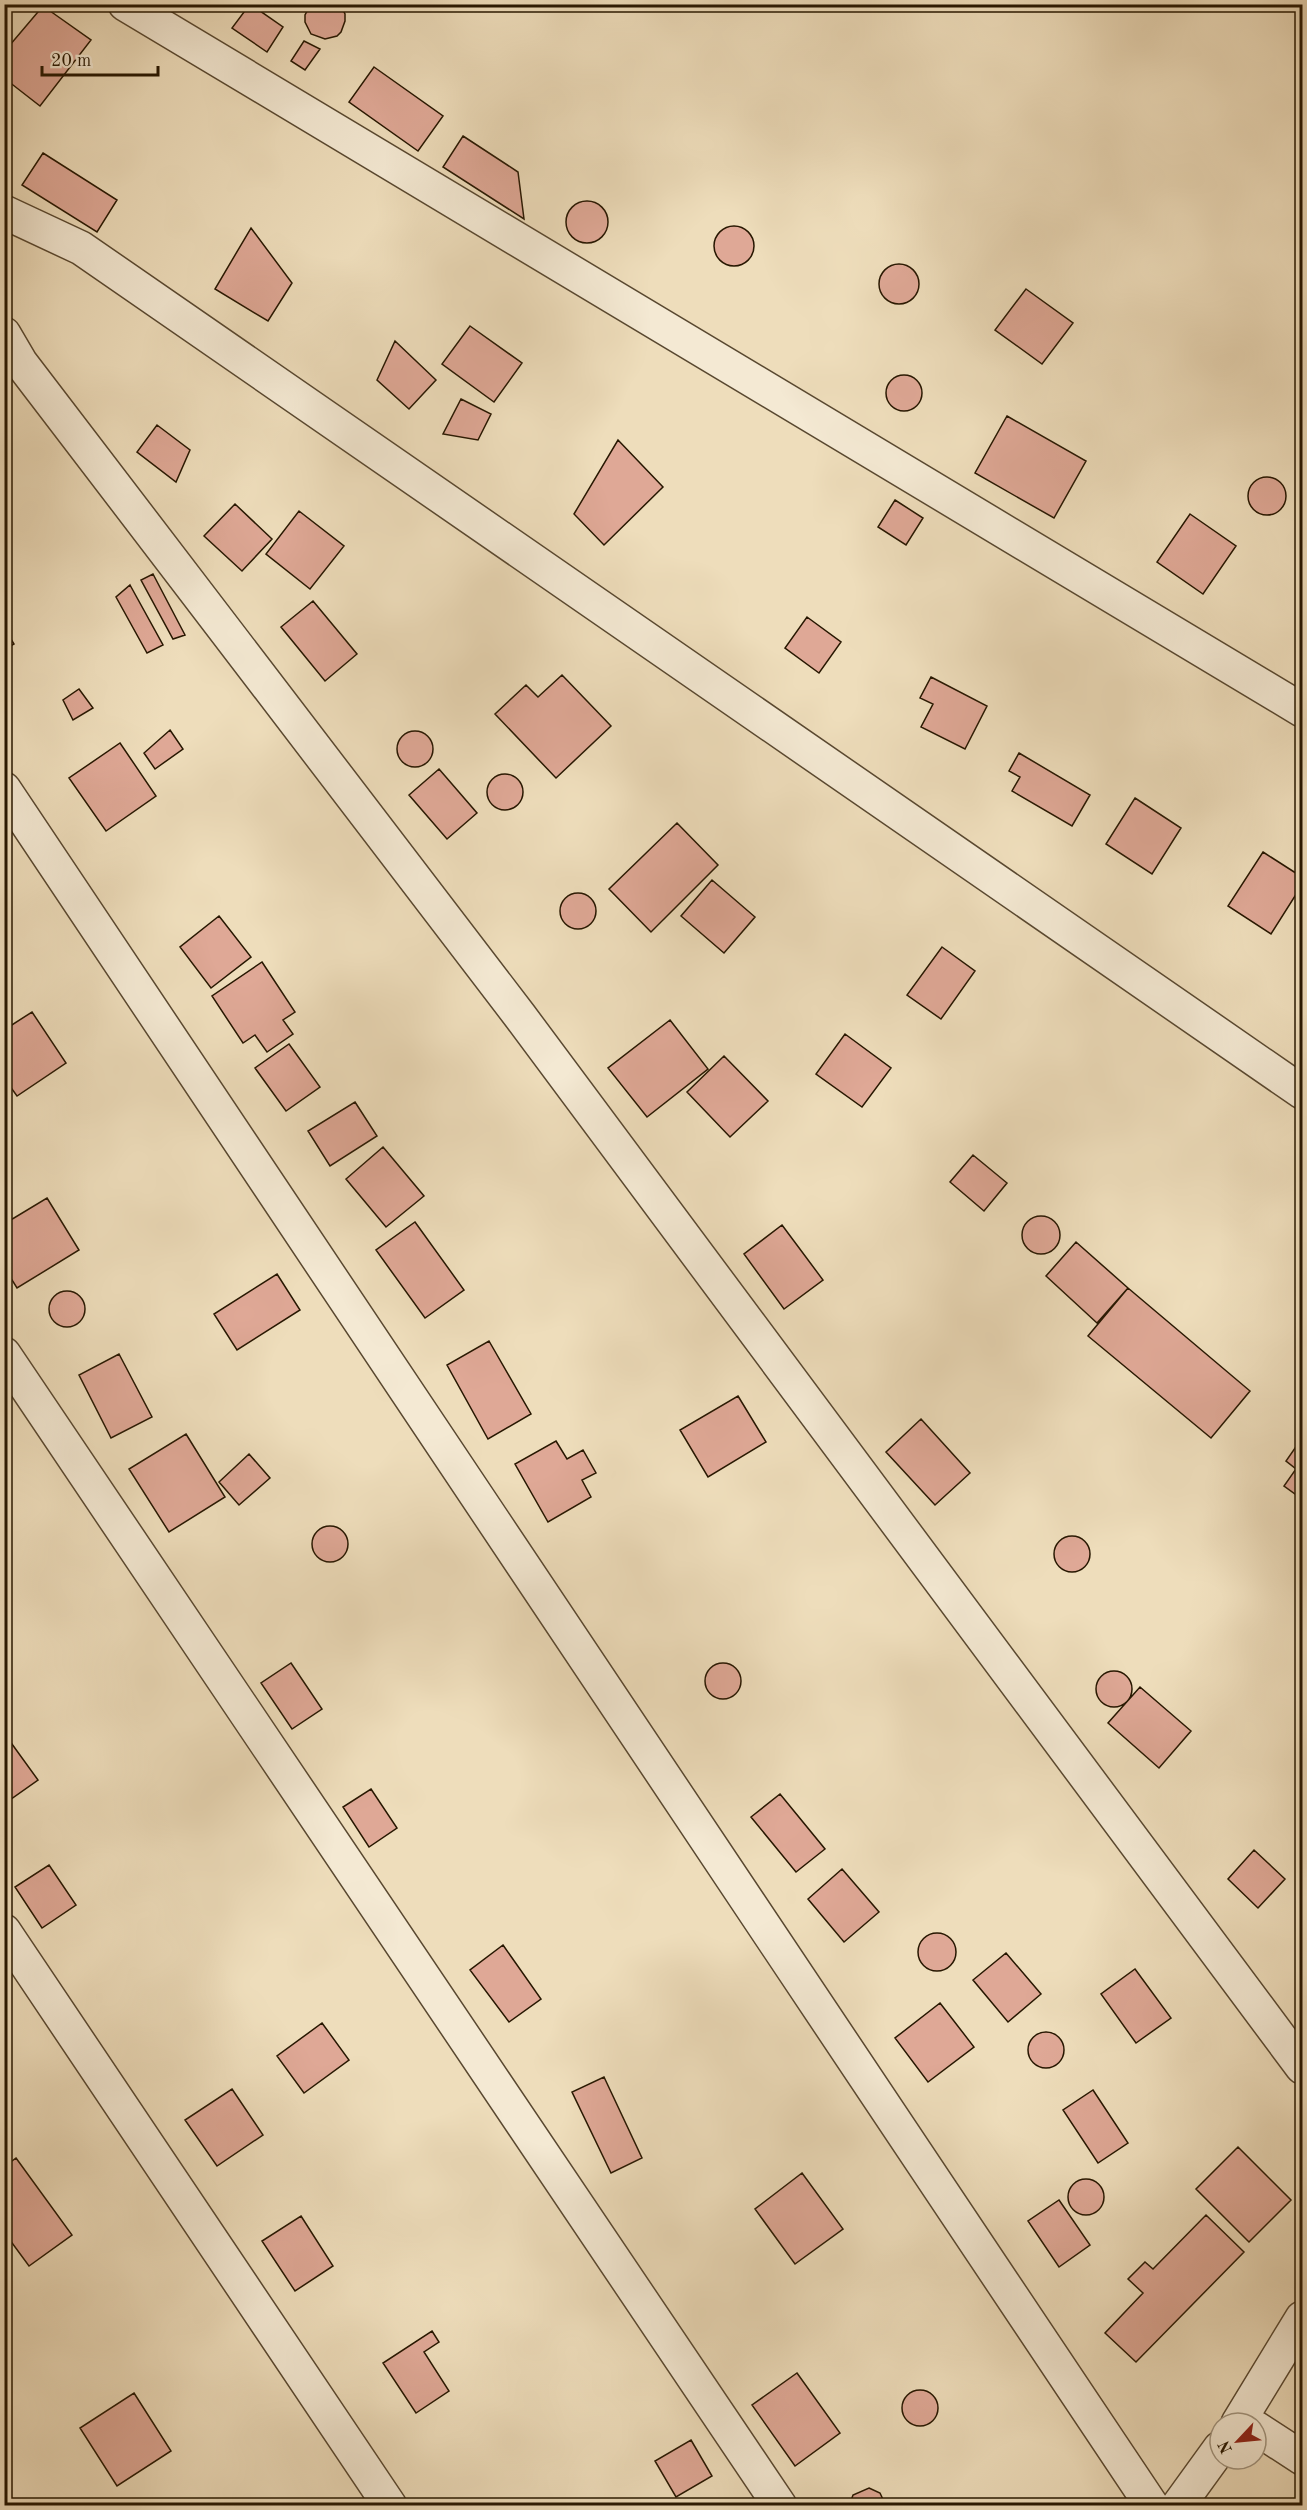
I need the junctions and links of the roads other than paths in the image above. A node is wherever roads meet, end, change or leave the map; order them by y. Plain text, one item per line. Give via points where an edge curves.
1 (125, 4) edge
2 (4, 212) edge
3 (4, 334) edge
4 (1302, 710) edge
5 (4, 789) edge
6 (1302, 1092) edge
7 (4, 1354) edge
8 (4, 1931) edge
9 (1302, 2067) edge
10 (1302, 2318) edge
11 (1252, 2411) edge
12 (1268, 2437) edge
13 (1302, 2458) edge
14 (1208, 2465) edge
15 (390, 2505) edge
16 (780, 2505) edge
17 (1152, 2505) edge
18 (1179, 2505) edge

1 - 4 street
2 - 6 street via 81,248
3 - 9 street via 21,363 520,1016
5 - 17 street
7 - 16 street
8 - 15 street
10 - 11 street
12 - 13 street
14 - 18 street

